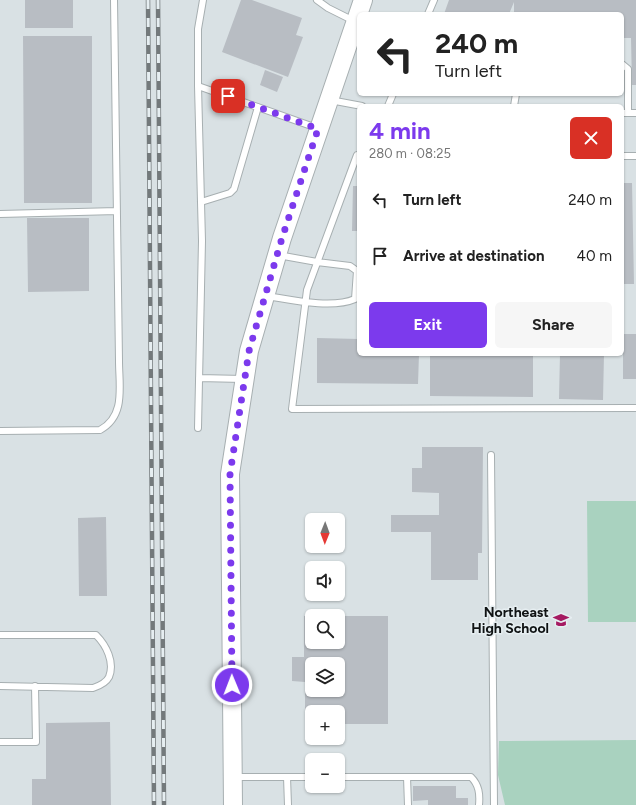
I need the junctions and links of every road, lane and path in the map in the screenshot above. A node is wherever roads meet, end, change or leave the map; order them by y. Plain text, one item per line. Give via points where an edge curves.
1 (114, 0) edge
2 (203, 0) edge
3 (318, 0) edge
4 (363, 0) edge
5 (434, 0) edge
6 (359, 12) edge
7 (429, 12) edge
8 (357, 16) edge
9 (355, 22) junction
10 (624, 66) edge
11 (198, 86) junction
12 (328, 99) junction
13 (357, 105) edge
14 (258, 107) junction
15 (625, 113) edge
16 (636, 113) edge
17 (318, 129) junction
18 (357, 156) edge
19 (624, 156) edge
20 (636, 156) edge
21 (201, 202) junction
22 (117, 211) junction
23 (0, 214) edge
24 (277, 255) junction
25 (317, 262) junction
26 (265, 296) junction
27 (305, 302) junction
28 (199, 378) junction
29 (245, 379) junction
30 (636, 408) edge
31 (198, 428) dead end
32 (0, 431) edge
33 (491, 455) dead end
34 (0, 634) edge
35 (0, 686) edge
36 (35, 686) junction
37 (0, 742) edge
38 (233, 777) junction
39 (287, 777) junction
40 (305, 777) edge
41 (345, 777) edge
42 (407, 777) junction
43 (233, 805) edge
44 (288, 805) edge
45 (408, 805) edge
46 (480, 805) edge
47 (494, 805) edge

1 - 22 lane
2 - 11 lane via 198,29
3 - 9 lane
4 - 6 main road
5 - 7 lane
8 - 9 main road
9 - 12 main road
10 - 15 lane via 628,69
11 - 14 lane
11 - 21 lane
12 - 13 lane
12 - 17 main road
14 - 17 lane
14 - 21 lane via 234,189 230,193
15 - 16 lane
17 - 24 main road
18 - 25 lane
19 - 20 lane
21 - 28 lane
22 - 23 lane
22 - 32 lane via 117,413 110,424 100,430
24 - 25 lane
24 - 26 main road
25 - 27 lane
25 - 27 lane via 350,266 357,271 355,299 347,302
26 - 27 lane
26 - 29 main road via 249,351
27 - 30 lane via 292,409
28 - 29 lane
28 - 31 lane
29 - 38 main road via 230,474
33 - 47 lane
34 - 36 lane via 96,635 103,642 108,652 109,677 102,684 93,688
35 - 36 lane
36 - 37 lane via 36,742
38 - 39 lane
38 - 43 main road
39 - 40 lane
39 - 44 lane
41 - 42 lane
42 - 45 lane
42 - 46 lane via 471,777 476,782 480,794

